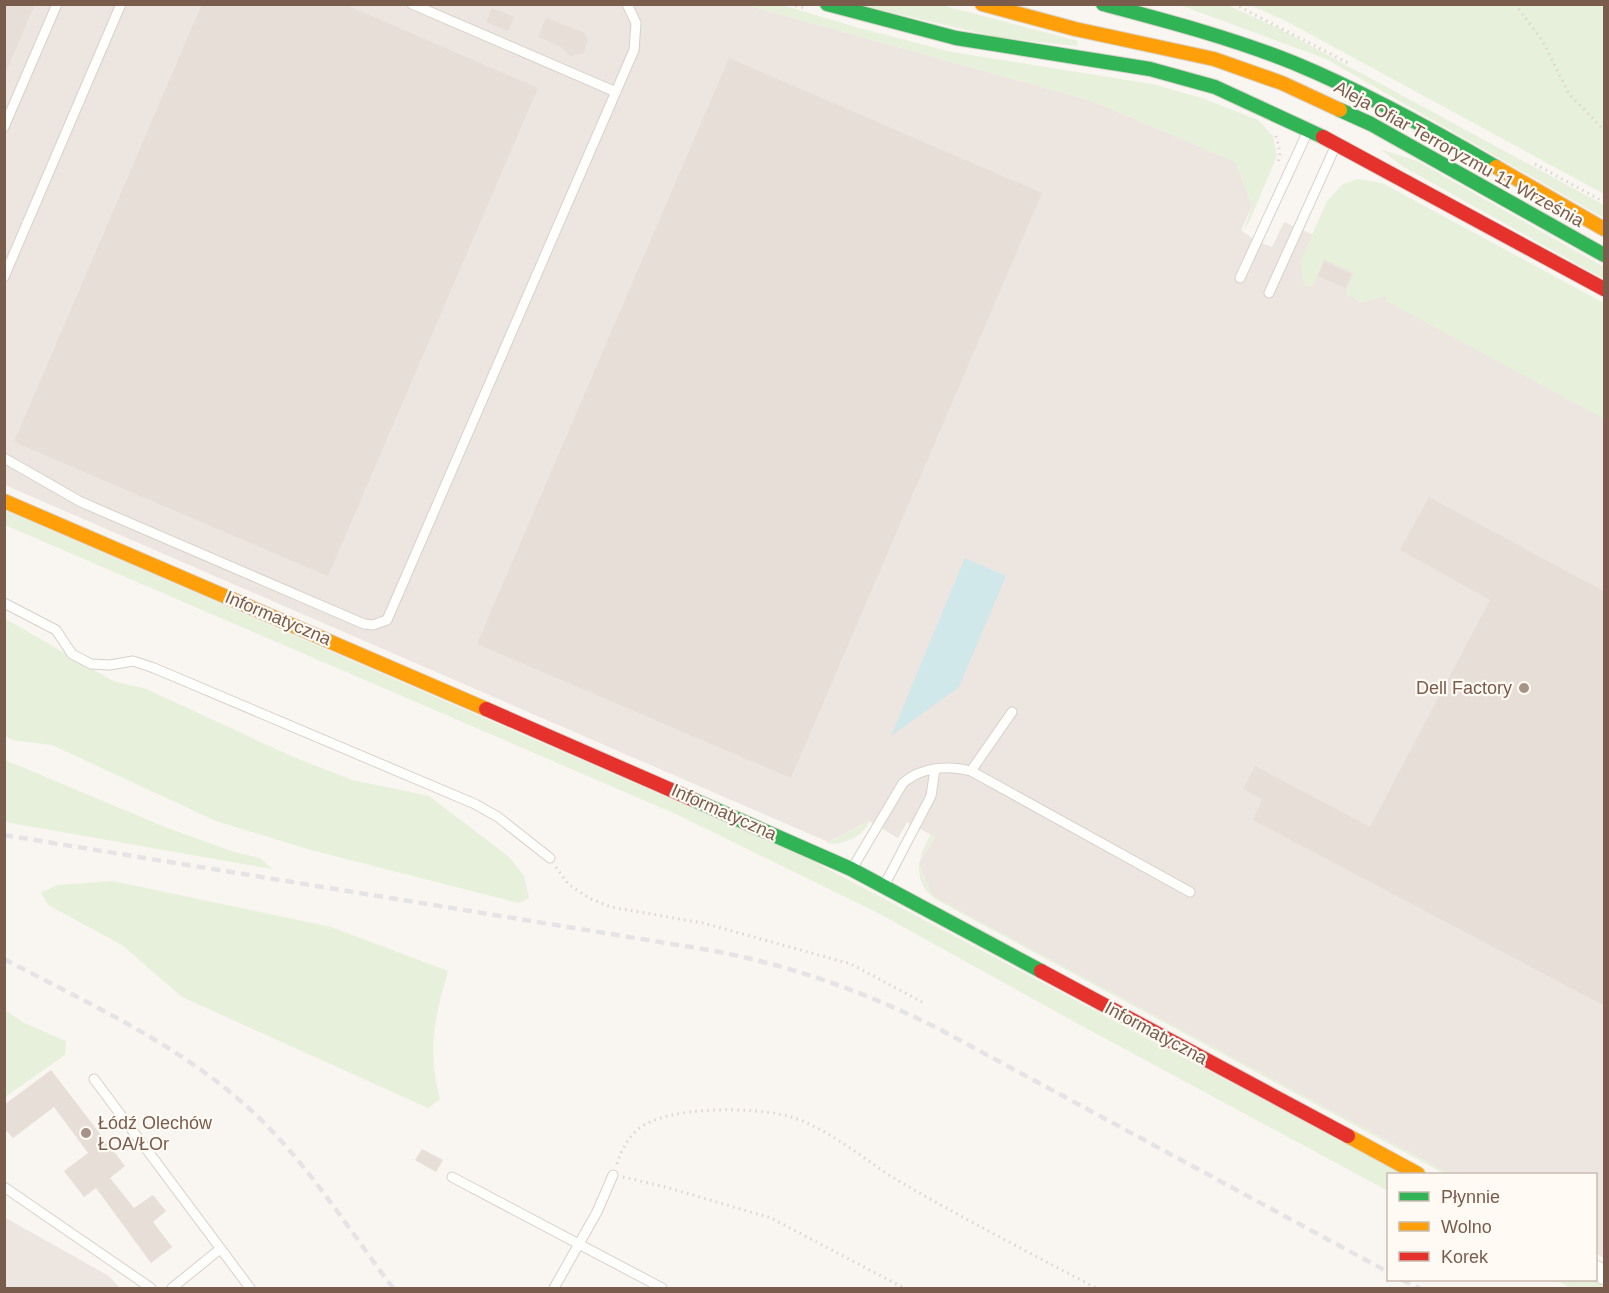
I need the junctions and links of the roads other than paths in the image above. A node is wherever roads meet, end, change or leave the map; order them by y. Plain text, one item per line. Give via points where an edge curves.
1 (57, 4) edge
2 (122, 4) edge
3 (412, 4) edge
4 (627, 4) edge
5 (827, 4) edge
6 (982, 4) edge
7 (1103, 4) edge
8 (1134, 8) edge
9 (1157, 12) edge
10 (1129, 41) junction
11 (1153, 45) junction
12 (616, 92) junction
13 (4, 127) edge
14 (1309, 129) junction
15 (1337, 144) junction
16 (1605, 230) edge
17 (1605, 255) edge
18 (4, 277) edge
19 (1240, 278) dead end
20 (1605, 289) edge
21 (1269, 293) dead end
22 (4, 458) edge
23 (4, 501) edge
24 (4, 603) edge
25 (1012, 712) dead end
26 (936, 770) junction
27 (970, 771) junction
28 (550, 858) road end
29 (851, 869) junction
30 (884, 887) junction
31 (1190, 892) dead end
32 (94, 1079) dead end
33 (1416, 1173) edge
34 (613, 1175) road end
35 (452, 1178) dead end
36 (4, 1187) edge
37 (580, 1244) junction
38 (220, 1249) junction
39 (151, 1288) edge
40 (172, 1288) edge
41 (250, 1288) edge
42 (554, 1288) edge
43 (662, 1288) edge

1 - 13 lane
2 - 18 lane
3 - 12 lane
4 - 12 lane via 637,36
5 - 14 street via 956,38 1150,69 1215,87
6 - 10 street, Aleja Ofiar Terroryzmu 11 Września
7 - 8 street, Aleja Ofiar Terroryzmu 11 Września
8 - 9 street, Aleja Ofiar Terroryzmu 11 Września
8 - 10 street
9 - 11 street
9 - 16 street, Aleja Ofiar Terroryzmu 11 Września via 1330,79
10 - 11 street, Aleja Ofiar Terroryzmu 11 Września
11 - 17 street, Aleja Ofiar Terroryzmu 11 Września via 1222,61 1327,102
12 - 22 lane via 387,620 373,625 354,619 81,502
14 - 15 street
14 - 19 lane
15 - 20 street
15 - 21 lane
23 - 29 street, Informatyczna
24 - 28 lane via 57,630 72,654 91,664 134,661 154,668 475,804
25 - 27 lane
26 - 27 lane via 951,766
26 - 29 lane via 915,773 903,783
26 - 30 lane via 932,796
27 - 31 lane
29 - 30 street, Informatyczna
30 - 33 street, Informatyczna
32 - 38 lane
34 - 37 lane
35 - 37 lane
36 - 39 lane
37 - 42 lane
37 - 43 lane
38 - 40 lane
38 - 41 lane

